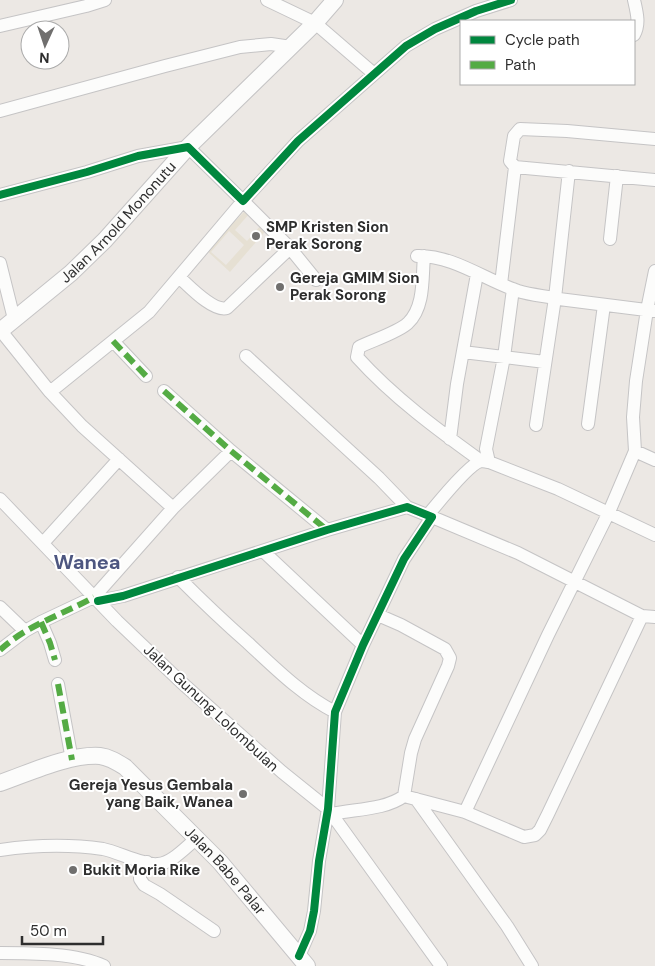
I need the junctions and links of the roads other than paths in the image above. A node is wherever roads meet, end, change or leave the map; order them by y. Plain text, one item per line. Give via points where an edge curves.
1 (105, 0) edge
2 (267, 0) edge
3 (335, 0) edge
4 (511, 0) edge
5 (634, 0) edge
6 (477, 16) edge
7 (464, 20) edge
8 (460, 21) edge
9 (315, 23) junction
10 (0, 26) edge
11 (635, 34) edge
12 (291, 47) junction
13 (373, 73) junction
14 (0, 111) edge
15 (655, 139) edge
16 (188, 146) junction
17 (515, 167) junction
18 (569, 171) junction
19 (617, 176) junction
20 (655, 180) edge
21 (0, 195) edge
22 (244, 201) junction
23 (610, 239) dead end
24 (290, 248) junction
25 (0, 263) edge
26 (655, 271) edge
27 (477, 274) junction
28 (178, 277) junction
29 (316, 280) dead end
30 (501, 284) junction
31 (513, 289) junction
32 (555, 298) junction
33 (604, 306) junction
34 (651, 310) edge
35 (14, 319) junction
36 (0, 331) edge
37 (113, 341) junction
38 (463, 352) junction
39 (246, 356) dead end
40 (504, 357) junction
41 (545, 362) junction
42 (146, 376) dead end
43 (164, 391) dead end
44 (50, 392) junction
45 (588, 424) dead end
46 (536, 425) dead end
47 (450, 439) junction
48 (230, 450) junction
49 (635, 452) junction
50 (119, 459) junction
51 (655, 460) edge
52 (485, 462) junction
53 (0, 499) edge
54 (407, 507) junction
55 (173, 508) junction
56 (609, 512) junction
57 (430, 516) junction
58 (327, 530) junction
59 (655, 535) edge
60 (43, 543) junction
61 (263, 551) junction
62 (178, 577) junction
63 (574, 582) junction
64 (96, 599) junction
65 (0, 607) edge
66 (378, 615) junction
67 (642, 616) junction
68 (655, 617) edge
69 (41, 622) junction
70 (25, 631) junction
71 (363, 645) junction
72 (0, 650) edge
73 (55, 660) dead end
74 (58, 684) dead end
75 (335, 712) junction
76 (72, 760) junction
77 (0, 783) edge
78 (410, 797) junction
79 (330, 812) junction
80 (466, 812) junction
81 (196, 839) junction
82 (0, 850) edge
83 (147, 862) junction
84 (214, 931) dead end
85 (0, 953) edge
86 (303, 961) edge
87 (104, 966) edge
88 (441, 966) edge
89 (532, 966) edge

1 - 10 street
2 - 9 street
3 - 9 street, Jalan Arnold Mononutu
4 - 6 street
5 - 11 street via 638,16
6 - 7 street
8 - 13 street via 435,29 406,46
9 - 12 street, Jalan Arnold Mononutu
9 - 13 street
12 - 14 street via 271,44 240,47
12 - 16 street, Jalan Arnold Mononutu
13 - 22 street via 298,141
15 - 17 street via 520,129 514,136 510,161
16 - 21 street via 138,156
16 - 22 street
16 - 35 street, Jalan Arnold Mononutu via 105,240
17 - 18 street
17 - 30 street
18 - 19 street
18 - 32 street
19 - 20 street
19 - 23 street
22 - 24 street
22 - 28 street
24 - 28 street via 223,309 212,305
24 - 29 street
25 - 35 street
26 - 34 street
27 - 30 street
27 - 38 street
27 - 47 street via 437,257 419,256 421,294 416,312 408,324 359,347 357,356 371,373
28 - 37 street via 149,312
30 - 31 street
31 - 32 street
31 - 40 street
32 - 33 street
32 - 41 street
33 - 34 street
33 - 45 street
34 - 49 street via 636,381
35 - 36 street, Jalan Arnold Mononutu
36 - 44 street
37 - 42 street
37 - 44 street
38 - 40 street
38 - 47 street
39 - 54 street
40 - 41 street
40 - 52 street
41 - 46 street
43 - 48 street
44 - 50 street
47 - 52 street
48 - 55 street
48 - 58 street
49 - 51 street
49 - 56 street
50 - 55 street
50 - 60 street
52 - 56 street via 520,473
52 - 57 street via 472,467
53 - 60 street, Jalan Gunung Lolombulan
54 - 57 street
54 - 58 street
55 - 64 street
56 - 59 street
56 - 63 street
57 - 63 street via 518,553
57 - 66 street via 404,559
58 - 61 street
60 - 64 street, Jalan Gunung Lolombulan
61 - 62 street
61 - 71 street
62 - 64 street via 123,596
62 - 75 street via 285,677 317,703
63 - 67 street
63 - 80 street
64 - 69 street
64 - 79 street, Jalan Gunung Lolombulan via 203,702
65 - 70 street
66 - 71 street
66 - 78 street via 445,649 450,658 415,739 411,753
67 - 68 street
67 - 80 street via 540,830 535,835 524,837
69 - 70 street
69 - 73 street
70 - 72 street
71 - 75 street
74 - 76 street
75 - 79 street
76 - 77 street, Jalan Babe Palar
76 - 81 street, Jalan Babe Palar via 102,756 125,767
78 - 79 street via 380,806
78 - 80 street
78 - 89 street via 508,926
79 - 86 street
79 - 88 street, Jalan Gunung Lolombulan
81 - 83 street via 166,862
81 - 86 street, Jalan Babe Palar via 220,862
82 - 83 street via 28,846 77,846
83 - 84 street via 140,871 144,885
85 - 87 street via 51,954

